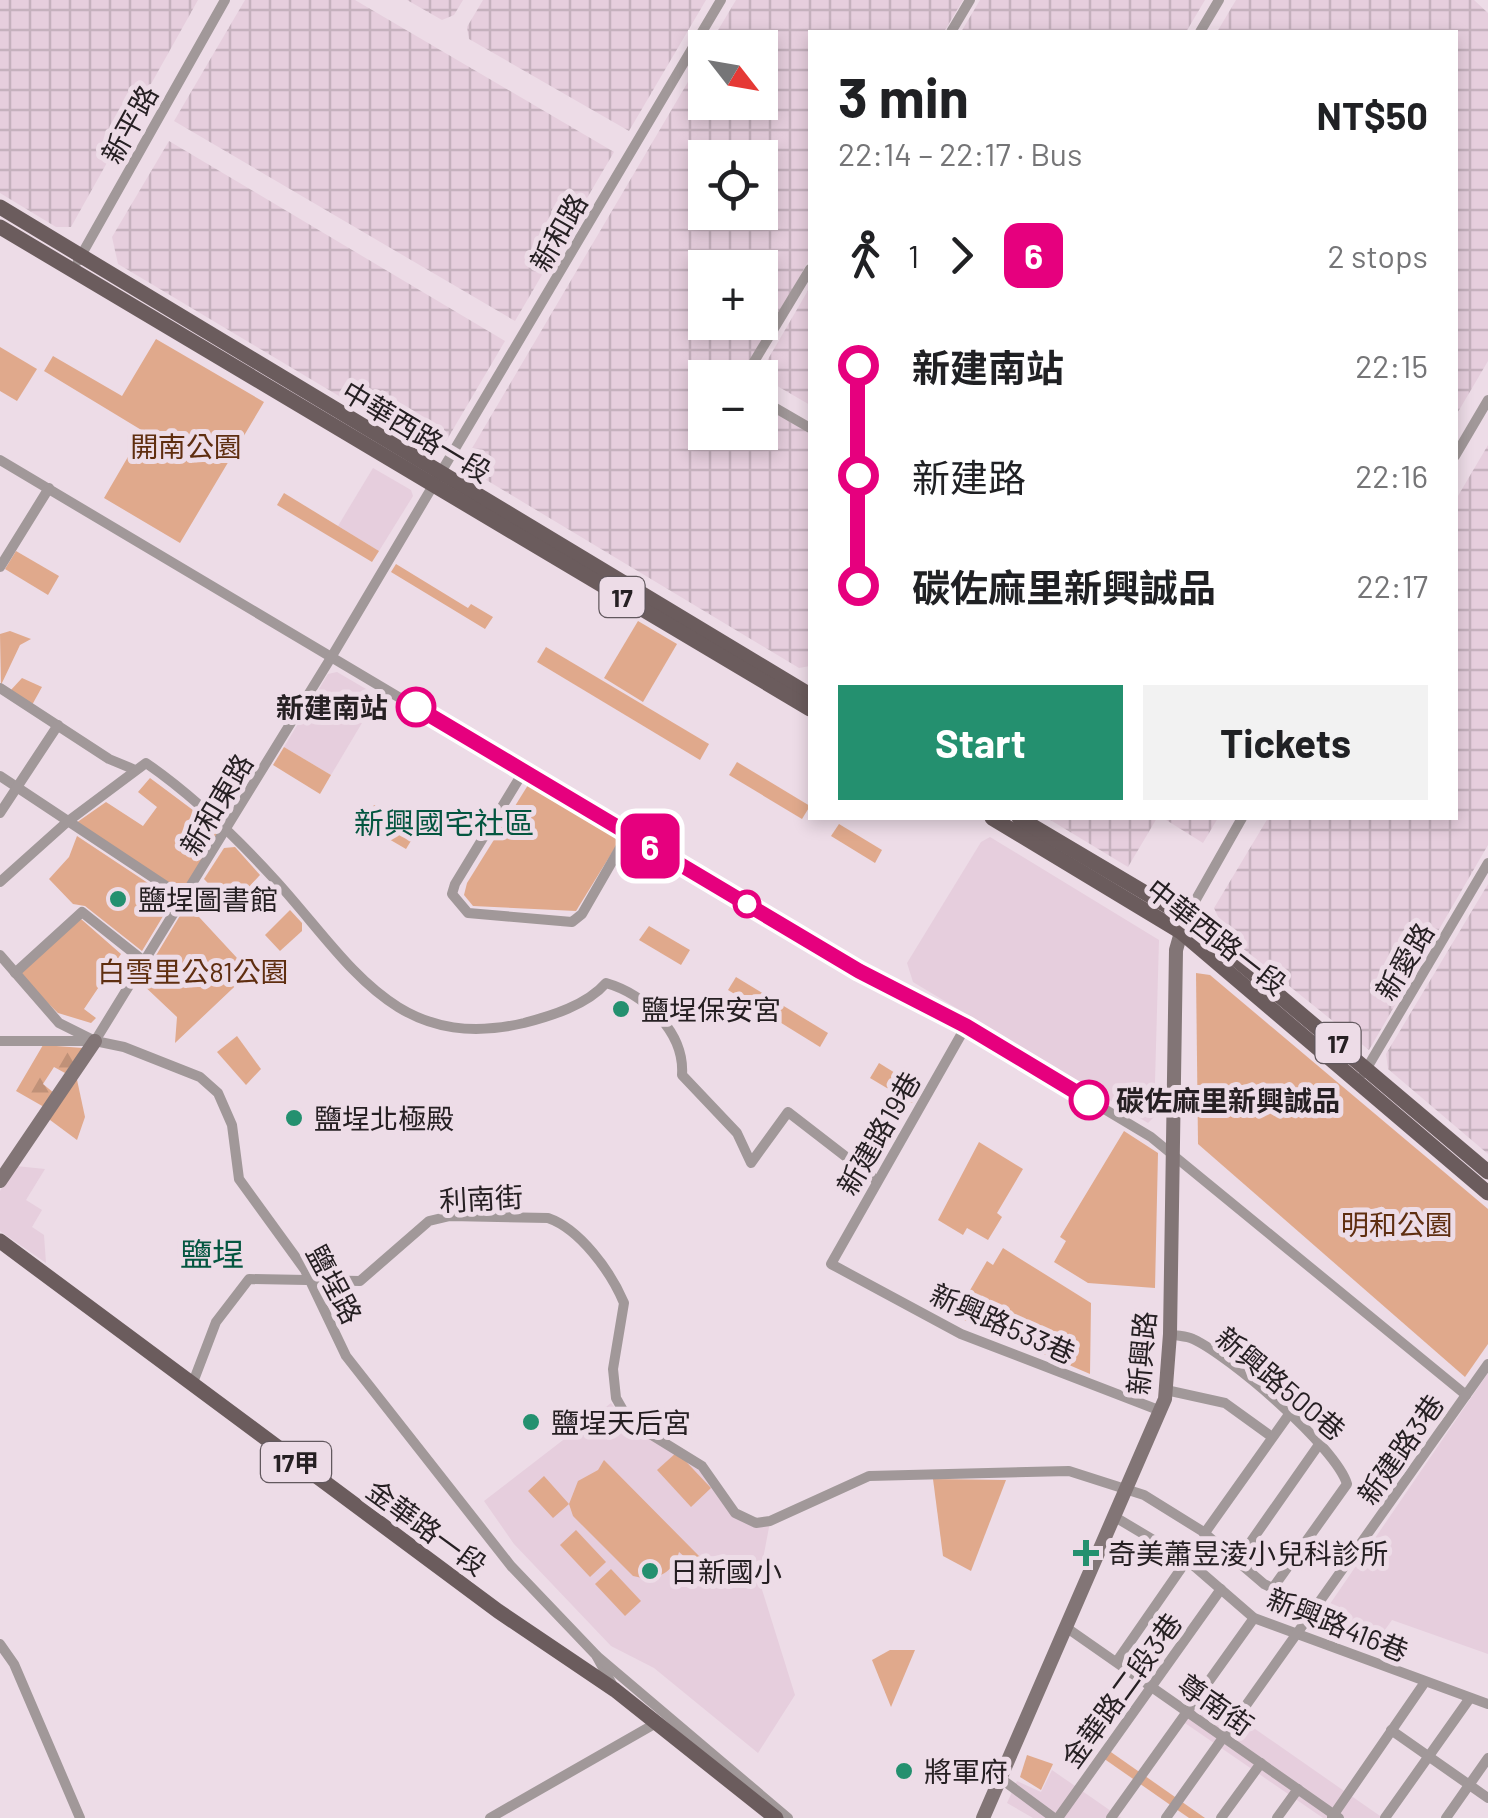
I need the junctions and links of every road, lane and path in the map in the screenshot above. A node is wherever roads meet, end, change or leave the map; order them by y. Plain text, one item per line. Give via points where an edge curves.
1 (225, 0) edge
2 (721, 0) edge
3 (970, 0) edge
4 (1219, 0) edge
5 (951, 30) edge
6 (1201, 30) edge
7 (0, 207) edge
8 (0, 227) edge
9 (81, 255) junction
10 (72, 271) junction
11 (808, 272) edge
12 (755, 360) edge
13 (1488, 400) edge
14 (778, 409) edge
15 (808, 427) edge
16 (1458, 451) edge
17 (0, 460) edge
18 (437, 480) junction
19 (49, 488) junction
20 (0, 567) edge
21 (332, 656) junction
22 (804, 692) edge
23 (2, 695) edge
24 (58, 725) junction
25 (134, 769) junction
26 (525, 769) junction
27 (0, 776) edge
28 (17, 788) junction
29 (0, 813) edge
30 (996, 820) edge
31 (1022, 820) edge
32 (1241, 820) edge
33 (67, 822) junction
34 (228, 829) junction
35 (628, 834) junction
36 (1488, 863) edge
37 (0, 882) edge
38 (184, 898) junction
39 (1184, 925) junction
40 (0, 956) edge
41 (144, 962) junction
42 (15, 974) junction
43 (966, 1026) junction
44 (0, 1041) edge
45 (95, 1042) junction
46 (1362, 1075) junction
47 (1172, 1153) junction
48 (1488, 1172) edge
49 (0, 1180) edge
50 (876, 1180) junction
51 (1488, 1194) edge
52 (0, 1241) edge
53 (832, 1264) joint
54 (309, 1279) junction
55 (1170, 1334) junction
56 (1488, 1364) edge
57 (192, 1384) junction
58 (1166, 1390) junction
59 (1466, 1395) junction
60 (1161, 1411) junction
61 (1290, 1413) junction
62 (1272, 1437) junction
63 (1320, 1443) junction
64 (1128, 1489) junction
65 (1115, 1518) junction
66 (1204, 1534) junction
67 (1187, 1560) junction
68 (1238, 1560) junction
69 (1221, 1589) junction
70 (1272, 1590) junction
71 (1315, 1609) junction
72 (1254, 1618) junction
73 (1066, 1628) junction
74 (1296, 1636) junction
75 (0, 1644) edge
76 (596, 1655) junction
77 (1117, 1661) junction
78 (1425, 1682) junction
79 (1152, 1686) junction
80 (615, 1690) junction
81 (1470, 1698) junction
82 (1488, 1704) edge
83 (1188, 1711) junction
84 (660, 1720) junction
85 (1392, 1730) junction
86 (1225, 1737) junction
87 (1428, 1756) junction
88 (1488, 1758) edge
89 (1261, 1763) junction
90 (1000, 1778) junction
91 (1469, 1785) junction
92 (1298, 1789) junction
93 (1488, 1798) edge
94 (1335, 1817) edge
95 (80, 1818) edge
96 (490, 1818) edge
97 (776, 1818) edge
98 (788, 1818) edge
99 (983, 1818) edge
100 (1056, 1818) edge
101 (1110, 1818) edge
102 (1166, 1818) edge
103 (1221, 1818) edge
104 (1276, 1818) edge
105 (1384, 1818) edge
106 (1446, 1818) edge

1 - 9 street, 新平路
2 - 18 street, 新和路
3 - 5 street
4 - 6 street
7 - 9 main road, 中華西路一段 / 17
8 - 10 main road, 中華西路一段 / 17
9 - 10 street, 新平路
9 - 18 main road, 中華西路一段 / 17
10 - 18 main road, 中華西路一段 / 17
11 - 12 street
13 - 16 street
14 - 15 street
17 - 19 street
18 - 21 street, 新和東路
18 - 22 main road, 中華西路一段 / 17
19 - 20 street
19 - 21 street
21 - 26 street
21 - 34 street, 新和東路
23 - 24 street
24 - 25 street
24 - 28 street
25 - 33 street
25 - 34 street via 146,763
26 - 35 street
26 - 35 street via 455,884 456,904 468,912 572,922
27 - 28 street
28 - 29 street
28 - 33 street
30 - 39 main road, 中華西路一段 / 17
31 - 39 main road, 中華西路一段 / 17
32 - 39 street
33 - 37 street
33 - 38 street
34 - 38 street, 新和東路
34 - 50 street via 356,976 422,1022 458,1032 542,1018 606,984 631,990 656,1013 683,1058 682,1075 737,1133 751,1163 788,1112
35 - 43 street via 859,971
36 - 46 street, 新愛路
38 - 41 street, 新和東路
39 - 46 main road, 中華西路一段 / 17
39 - 47 street, 新興路 via 1176,950
40 - 42 street
41 - 42 street via 82,912
41 - 45 street, 新和東路
42 - 45 street via 66,1030
43 - 47 street
43 - 50 street, 新建路19巷
44 - 45 street, 鹽埕路
45 - 49 street
45 - 54 street, 鹽埕路 via 167,1061 218,1094 232,1125 239,1179
46 - 48 main road, 中華西路一段 / 17
46 - 51 main road, 中華西路一段 / 17
47 - 55 street, 新興路
47 - 59 street
50 - 53 street, 新建路19巷
52 - 57 main road, 金華路一段 / 17甲
53 - 60 street, 新興路533巷 via 961,1334
54 - 57 street, 利南街 via 243,1284 216,1322
54 - 64 street, 利南街 via 360,1281 429,1221 554,1219 588,1248 624,1303 612,1369 616,1398 629,1421 702,1466 736,1513 756,1523 869,1476 1069,1471
54 - 76 street, 鹽埕路 via 346,1356 513,1568
55 - 58 street, 新興路
55 - 61 street, 新興路500巷 via 1193,1339
56 - 59 street, 新建路3巷
57 - 80 main road, 金華路一段 / 17甲
58 - 60 street, 新興路
58 - 62 street via 1226,1403
59 - 71 street, 新建路3巷
60 - 64 street, 新興路
61 - 62 street
61 - 63 street, 新興路500巷
62 - 66 street
63 - 68 street
63 - 70 street, 新興路500巷 via 1341,1465 1347,1484
64 - 65 street, 新興路
64 - 66 street, 利南街
65 - 67 street, 新興路416巷
65 - 73 street, 新興路
66 - 68 street, 利南街
67 - 69 street, 新興路416巷
67 - 77 street
68 - 70 street, 利南街
69 - 72 street, 新興路416巷
69 - 79 street, 金華路二段3巷
70 - 71 street, 利南街
71 - 74 street, 新建路3巷
72 - 74 street, 新興路416巷
72 - 83 street
73 - 77 street, 尊南街
73 - 90 street, 新興路
74 - 78 street, 新興路416巷
74 - 86 street, 新建路3巷
75 - 95 street
76 - 80 street, 鹽埕路
76 - 84 street, 鹽埕路 via 610,1662
77 - 79 street, 尊南街
78 - 81 street, 新興路416巷
78 - 85 street
79 - 83 street, 尊南街
79 - 100 street, 金華路二段3巷
80 - 84 main road, 金華路一段 / 17甲
81 - 82 street, 新興路416巷
81 - 87 street
83 - 86 street, 尊南街
83 - 101 street
84 - 96 street
84 - 97 main road, 金華路一段 / 17甲
84 - 98 street, 鹽埕路
85 - 87 street
85 - 94 street
86 - 89 street, 尊南街
86 - 102 street, 新建路3巷
87 - 91 street
87 - 105 street
88 - 91 street
89 - 92 street, 尊南街
89 - 103 street
90 - 99 street, 新興路
90 - 100 street
91 - 93 street
91 - 106 street
92 - 94 street, 尊南街
92 - 104 street

